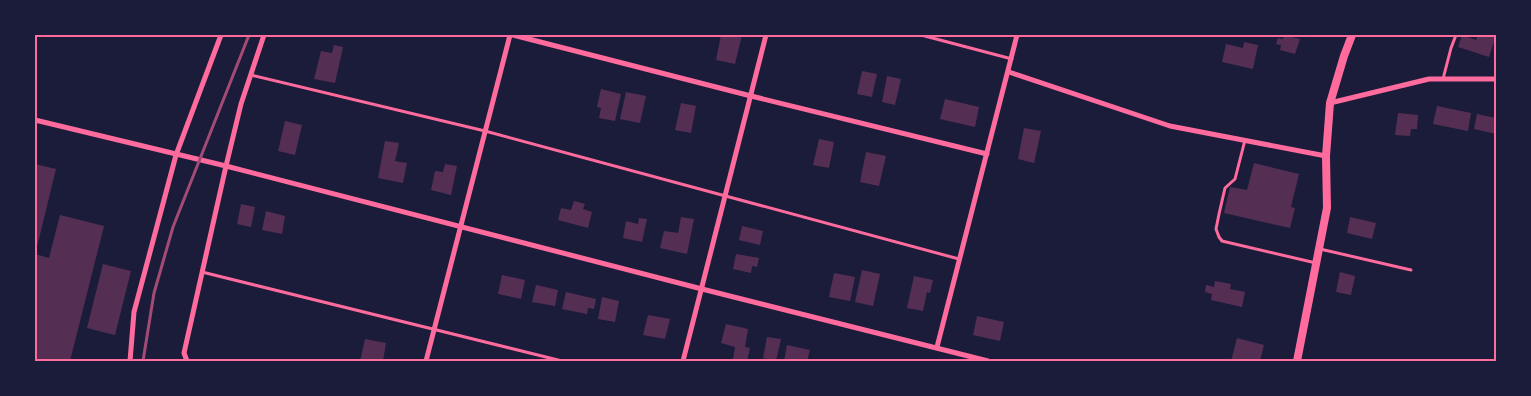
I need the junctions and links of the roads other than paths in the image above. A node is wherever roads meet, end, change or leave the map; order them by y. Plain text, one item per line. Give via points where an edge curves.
1 (221, 35) edge
2 (264, 35) edge
3 (512, 35) edge
4 (766, 35) edge
5 (921, 35) edge
6 (1017, 35) edge
7 (1352, 35) edge
8 (1456, 35) edge
9 (1012, 59) junction
10 (1009, 72) junction
11 (251, 75) junction
12 (1443, 79) junction
13 (1496, 79) edge
14 (751, 96) junction
15 (1330, 103) junction
16 (35, 120) edge
17 (485, 131) junction
18 (1245, 140) junction
19 (176, 154) junction
20 (987, 154) junction
21 (1326, 156) junction
22 (226, 166) junction
23 (725, 195) junction
24 (460, 227) junction
25 (1320, 248) junction
26 (960, 259) junction
27 (1317, 263) junction
28 (1411, 270) dead end
29 (202, 272) junction
30 (702, 289) junction
31 (434, 330) junction
32 (937, 347) junction
33 (130, 361) edge
34 (187, 361) edge
35 (426, 361) edge
36 (562, 361) edge
37 (684, 361) edge
38 (988, 361) edge
39 (1297, 361) edge

1 - 19 street
2 - 11 street
3 - 14 street
3 - 17 street
4 - 14 street
5 - 9 lane
6 - 9 street
7 - 15 street
8 - 12 lane
9 - 10 street
10 - 18 street via 1170,126
10 - 20 street
11 - 17 lane
11 - 22 street
12 - 13 street
12 - 15 street
14 - 20 street
14 - 23 street
15 - 21 street
16 - 19 street
17 - 23 lane
17 - 24 street
18 - 21 street
18 - 27 lane via 1235,179 1225,188 1216,229 1219,237
19 - 22 street
19 - 33 street via 134,312
20 - 26 street
21 - 25 street via 1327,208
22 - 24 street
22 - 29 street
23 - 26 lane
23 - 30 street
24 - 30 street
24 - 31 street
25 - 27 street
25 - 28 lane
26 - 32 street
27 - 39 street
29 - 31 lane
29 - 34 street via 184,353
30 - 32 street
30 - 37 street
31 - 35 street
31 - 36 lane
32 - 38 street

